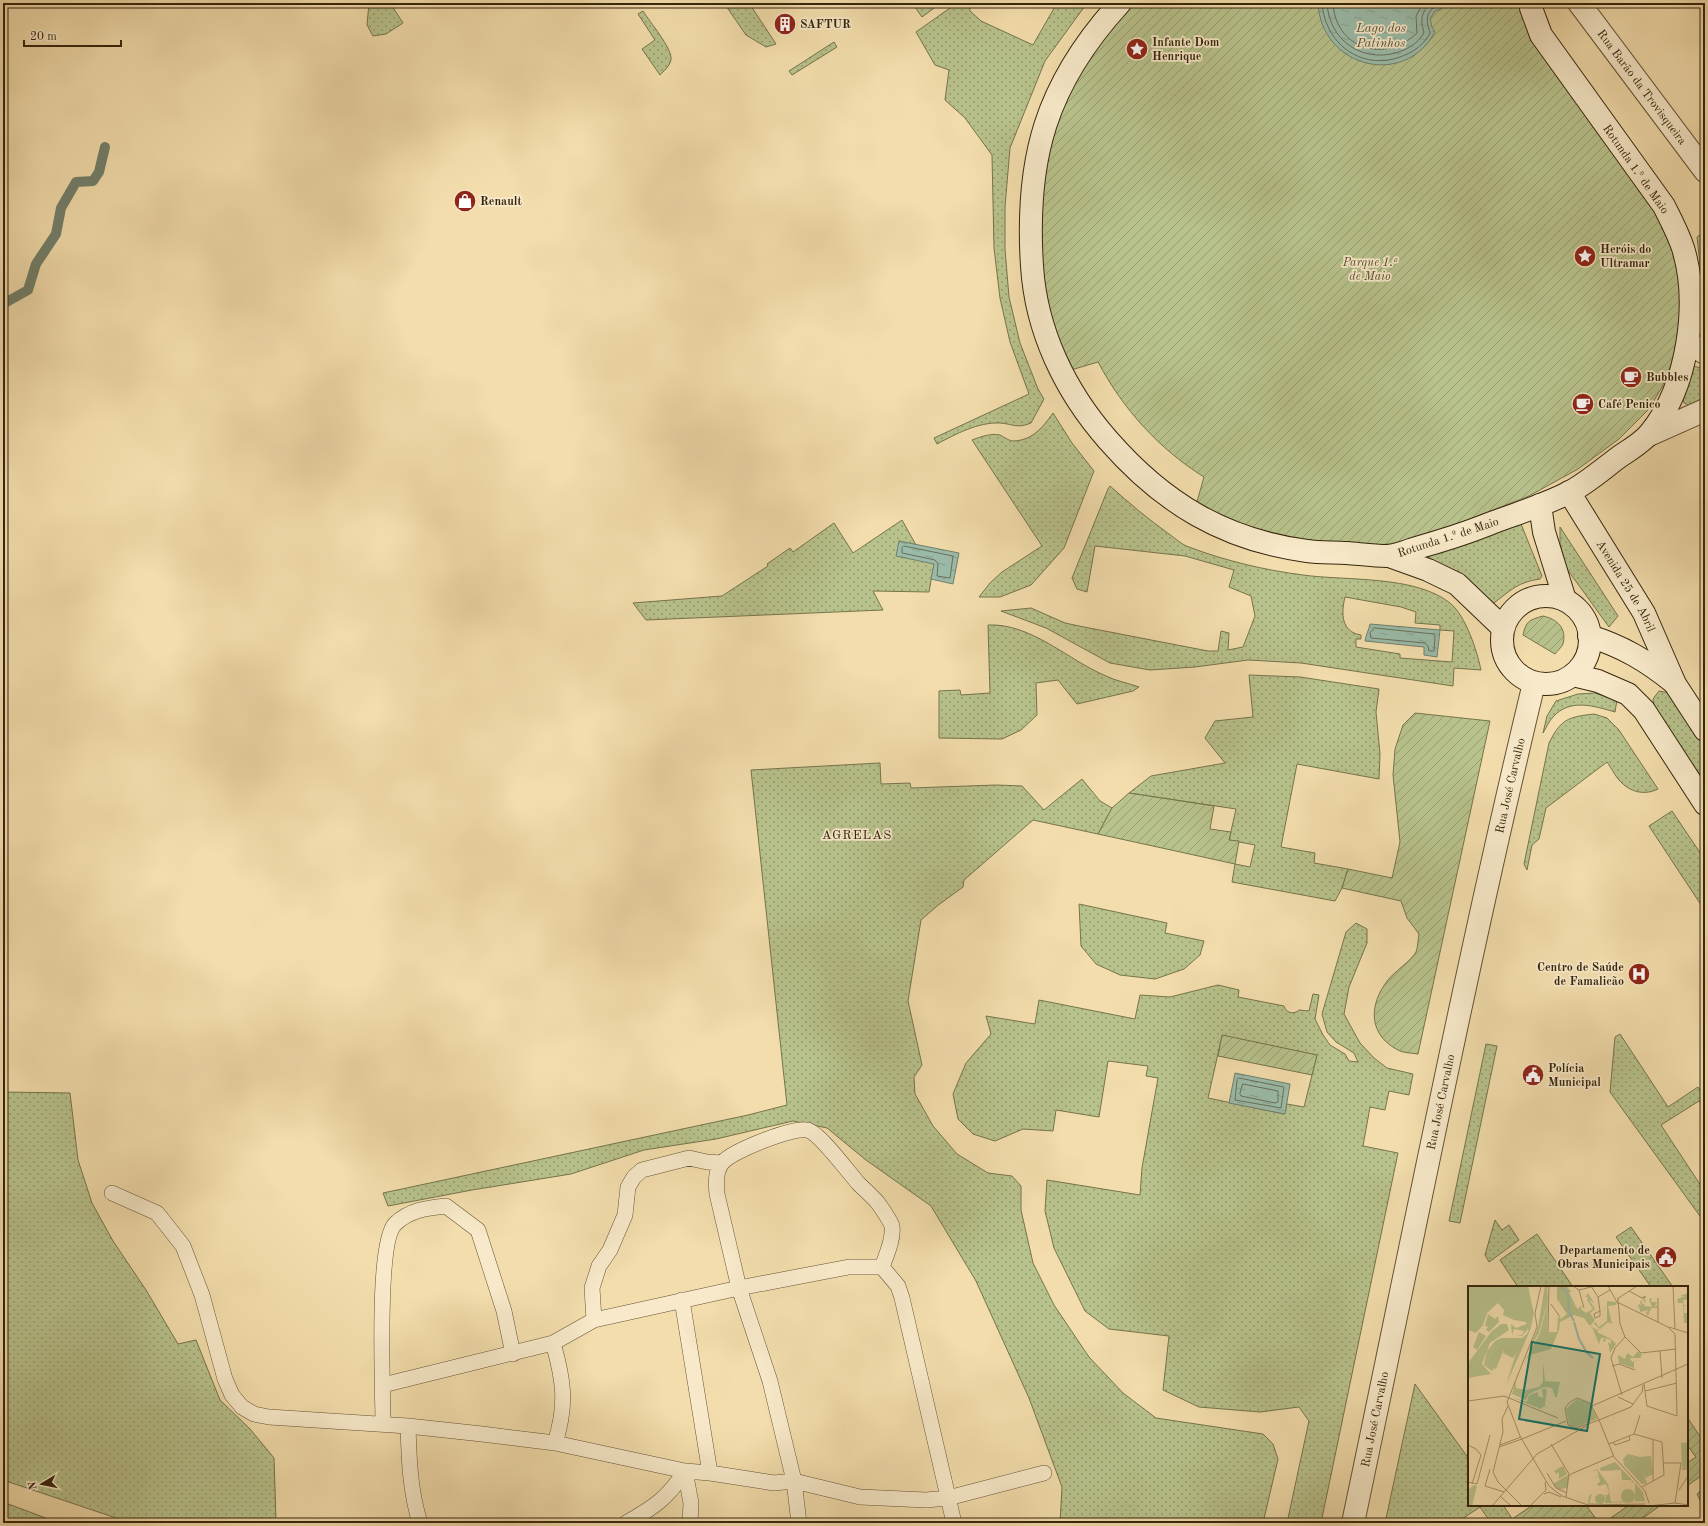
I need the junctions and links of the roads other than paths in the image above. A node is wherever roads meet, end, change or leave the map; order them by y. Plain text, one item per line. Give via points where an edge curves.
1 (1120, 3) edge
2 (1532, 3) edge
3 (1579, 3) edge
4 (1705, 171) edge
5 (1696, 348) edge
6 (1705, 410) edge
7 (1649, 435) junction
8 (1569, 492) junction
9 (1540, 504) junction
10 (1389, 556) junction
11 (1565, 600) junction
12 (1503, 628) junction
13 (1590, 636) junction
14 (1573, 675) junction
15 (1534, 683) junction
16 (1675, 684) junction
17 (1705, 730) edge
18 (1705, 804) edge
19 (722, 1163) junction
20 (112, 1193) dead end
21 (882, 1267) junction
22 (739, 1288) junction
23 (682, 1300) junction
24 (594, 1320) junction
25 (553, 1343) junction
26 (513, 1354) junction
27 (383, 1385) junction
28 (383, 1424) junction
29 (408, 1426) junction
30 (555, 1443) junction
31 (685, 1472) junction
32 (1044, 1472) dead end
33 (710, 1473) junction
34 (794, 1481) junction
35 (948, 1498) junction
36 (420, 1523) edge
37 (626, 1523) edge
38 (690, 1523) edge
39 (799, 1523) edge
40 (954, 1523) edge
41 (1353, 1523) edge

1 - 10 main road, Rotunda 1.º de Maio via 1092,35 1068,72 1047,117 1037,155 1031,208 1034,292 1046,336 1063,377 1096,426 1120,454 1166,495 1201,519 1240,536 1266,543 1308,551
2 - 5 main road, Rotunda 1.º de Maio via 1541,35 1664,206 1674,224 1684,251
3 - 4 main road, Rua Barão da Trovisqueira
5 - 7 main road, Rotunda 1.º de Maio via 1665,410
6 - 7 main road
7 - 8 main road, Rotunda 1.º de Maio
8 - 9 main road, Rotunda 1.º de Maio
8 - 16 main road, Avenida 25 de Abril via 1644,613
9 - 10 main road, Rotunda 1.º de Maio via 1474,530
9 - 11 main road via 1544,532
10 - 12 main road via 1457,584
11 - 12 main road via 1550,596 1535,597 1521,604 1510,615
11 - 13 main road via 1577,609 1585,621
12 - 15 main road via 1504,656 1511,668 1521,677
13 - 14 main road via 1584,664
13 - 16 main road, Avenida 25 de Abril via 1612,642 1650,663
14 - 15 main road via 1562,682
14 - 18 main road via 1598,681 1628,694 1644,710
15 - 41 main road, Rua José Carvalho via 1448,1069
16 - 17 main road, Avenida 25 de Abril
19 - 21 lane via 733,1154 768,1140 798,1130 808,1130 826,1144 879,1204 892,1226 890,1246
19 - 22 lane via 716,1181 717,1194
19 - 24 lane via 689,1158 642,1170 634,1177 628,1187 625,1215 592,1288
20 - 28 lane via 157,1213 183,1246 202,1295 225,1379 232,1395 242,1407 254,1414 269,1417
21 - 22 lane via 849,1267
21 - 35 lane via 898,1286 902,1298
22 - 23 lane
22 - 34 lane via 770,1381
23 - 24 lane
23 - 33 lane
24 - 25 lane
25 - 26 lane
25 - 30 lane via 564,1396
26 - 27 lane
26 - 27 lane via 504,1311 478,1230 446,1206 422,1209 408,1214 394,1225 387,1240 382,1305
27 - 28 lane
28 - 29 lane
29 - 30 lane
29 - 36 lane via 409,1464
30 - 31 lane
31 - 33 lane
31 - 37 lane via 661,1502
31 - 38 lane via 691,1503
32 - 35 lane
33 - 34 lane via 774,1483
34 - 35 lane via 860,1497 926,1500
34 - 39 lane
35 - 40 lane

